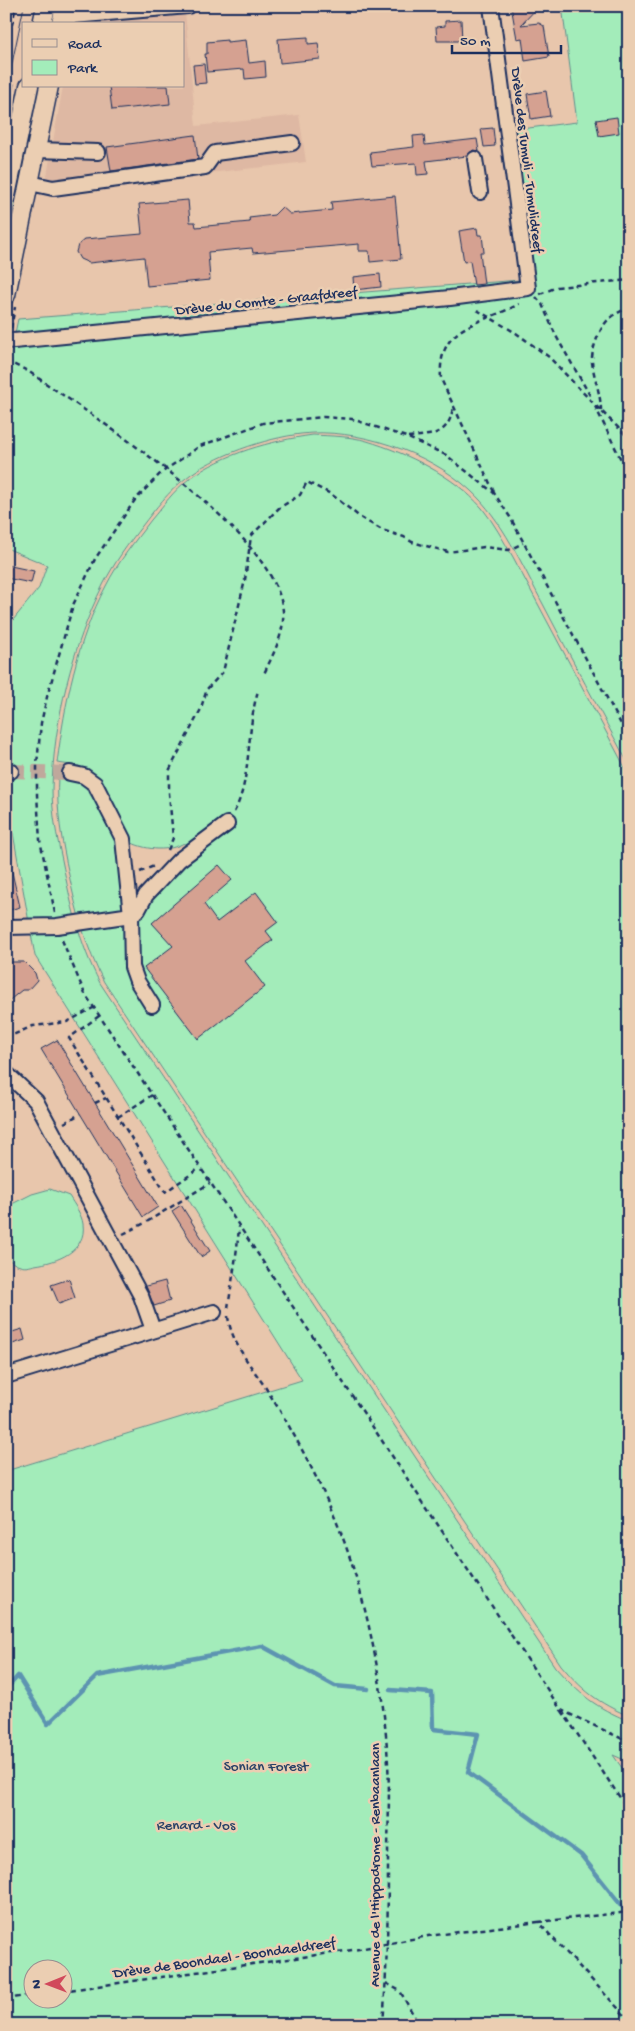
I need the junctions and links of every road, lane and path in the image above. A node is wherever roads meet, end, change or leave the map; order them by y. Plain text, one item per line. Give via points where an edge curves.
1 (46, 6) edge
2 (188, 6) edge
3 (491, 6) edge
4 (15, 8) edge
5 (6, 16) edge
6 (63, 16) edge
7 (42, 22) edge
8 (6, 51) edge
9 (29, 88) edge
10 (49, 88) edge
11 (292, 144) dead end
12 (37, 150) junction
13 (98, 152) dead end
14 (475, 159) dead end
15 (30, 183) junction
16 (480, 192) dead end
17 (6, 196) edge
18 (629, 280) edge
19 (533, 295) junction
20 (6, 296) edge
21 (450, 298) junction
22 (521, 302) dead end
23 (542, 304) dead end
24 (629, 307) edge
25 (489, 316) junction
26 (6, 340) edge
27 (6, 361) edge
28 (594, 404) junction
29 (453, 406) junction
30 (601, 411) junction
31 (406, 438) junction
32 (629, 438) edge
33 (165, 469) junction
34 (629, 476) edge
35 (494, 493) junction
36 (524, 542) junction
37 (249, 546) junction
38 (263, 676) dead end
39 (258, 691) dead end
40 (629, 739) edge
41 (70, 773) tunnel mouth
42 (227, 824) joint
43 (167, 854) dead end
44 (154, 866) dead end
45 (128, 878) junction
46 (131, 915) junction
47 (57, 926) junction
48 (6, 927) edge
49 (152, 1005) dead end
50 (94, 1008) junction
51 (99, 1016) junction
52 (6, 1038) edge
53 (6, 1072) edge
54 (152, 1095) junction
55 (106, 1098) junction
56 (95, 1103) dead end
57 (80, 1114) dead end
58 (118, 1117) junction
59 (52, 1130) junction
60 (200, 1168) junction
61 (210, 1183) junction
62 (239, 1227) junction
63 (111, 1240) junction
64 (214, 1312) dead end
65 (153, 1330) junction
66 (6, 1376) edge
67 (561, 1710) junction
68 (629, 1742) edge
69 (629, 1811) edge
70 (629, 1912) edge
71 (538, 1922) junction
72 (387, 1944) junction
73 (386, 1983) junction
74 (72, 1990) edge
75 (22, 1997) edge
76 (6, 1999) edge
77 (629, 2020) edge
78 (383, 2025) edge
79 (419, 2025) edge

1 - 7 main road
2 - 6 street
3 - 19 street, Drève des Tumuli - Tumulidreef
4 - 5 path
4 - 8 path
9 - 17 main road
10 - 12 main road
11 - 15 street via 215,153 205,167 53,188
12 - 13 street
12 - 15 main road
14 - 16 street
15 - 20 main road
18 - 19 path via 557,287
19 - 21 street, Drève du Comte - Graafdreef
21 - 25 path
21 - 26 street, Drève du Comte - Graafdreef
22 - 25 path
23 - 28 path
24 - 30 path via 608,320 599,334 592,359
25 - 28 path via 549,357
25 - 29 path via 457,333 442,354 441,379
27 - 33 path via 28,371
28 - 30 path
28 - 34 path
29 - 31 path via 447,427 432,435
29 - 35 path
30 - 32 path
31 - 33 path via 352,418 263,422 200,446
31 - 35 path via 446,455
33 - 37 path via 194,491
33 - 47 path via 135,500 95,559 73,605 46,697 37,764 37,795 40,840
35 - 36 path
36 - 37 path via 509,550 484,547 448,552 382,530 331,494 307,482 300,495 279,508 255,531
36 - 40 path
37 - 38 path via 270,574 284,614 280,637
37 - 43 path via 223,672 207,689 200,712 169,771 173,838
39 - 42 path via 250,724 245,779 236,809
41 - 45 street via 84,776 95,784 123,839
42 - 46 street via 179,860
44 - 45 path
45 - 46 street
46 - 47 street
46 - 49 street via 132,967 137,982
47 - 48 street
47 - 50 path via 74,970
50 - 51 path
50 - 52 path via 67,1022 33,1026
51 - 54 path
51 - 55 path via 69,1038
53 - 59 street via 36,1101
54 - 58 path
54 - 60 path
55 - 56 path
55 - 58 path
57 - 59 path
58 - 60 path via 165,1192
59 - 63 street
60 - 61 path
61 - 62 path
61 - 63 path
62 - 67 path
62 - 72 path, Avenue de l'Hippodrome - Renbaanlaan via 228,1311 232,1334 310,1465 331,1510 351,1563 376,1660 388,1765
63 - 65 street via 141,1296
64 - 65 street
65 - 66 street
67 - 68 path
67 - 69 path
70 - 71 path, Drève de Boondael - Boondaeldreef
71 - 72 path, Drève de Boondael - Boondaeldreef
71 - 77 path
72 - 73 path, Avenue de l'Hippodrome - Renbaanlaan
72 - 74 path, Drève de Boondael - Boondaeldreef
73 - 78 path, Avenue de l'Hippodrome - Renbaanlaan
73 - 79 path via 400,1991
75 - 76 path

